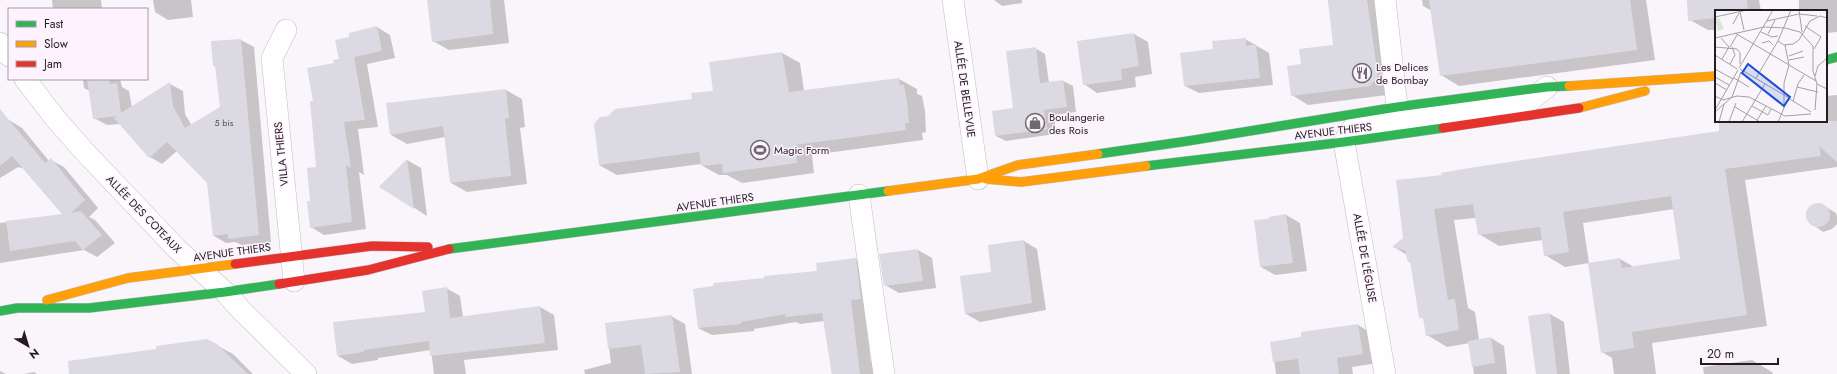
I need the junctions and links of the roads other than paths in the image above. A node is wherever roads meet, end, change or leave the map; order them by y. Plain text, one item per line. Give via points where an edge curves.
1 (953, 0) edge
2 (1385, 0) edge
3 (286, 30) dead end
4 (0, 43) edge
5 (8, 55) edge
6 (1837, 58) edge
7 (1827, 60) edge
8 (1715, 76) edge
9 (1688, 79) junction
10 (26, 80) edge
11 (1547, 88) junction
12 (1397, 107) junction
13 (1344, 142) junction
14 (978, 179) junction
15 (859, 195) junction
16 (455, 248) junction
17 (292, 256) junction
18 (199, 269) junction
19 (294, 281) junction
20 (225, 292) junction
21 (17, 308) junction
22 (0, 310) edge
23 (306, 374) edge
24 (884, 374) edge
25 (1385, 374) edge

1 - 14 street, ALLÉE DE BELLEVUE
2 - 12 street
3 - 17 street, VILLA THIERS via 272,58
4 - 5 street
6 - 7 main road
8 - 9 main road, AVENUE THIERS
9 - 11 main road, AVENUE THIERS
9 - 13 main road, AVENUE THIERS via 1576,109
10 - 18 street, ALLÉE DES COTEAUX via 83,150
11 - 12 main road, AVENUE THIERS
11 - 13 street via 1526,104 1353,128
12 - 14 main road, AVENUE THIERS via 1018,165
13 - 14 main road, AVENUE THIERS via 1021,182
13 - 25 street, ALLÉE DE L'ÉGLISE
14 - 15 main road, AVENUE THIERS
15 - 16 main road, AVENUE THIERS
15 - 24 street
16 - 17 main road, AVENUE THIERS via 372,246
16 - 19 main road, AVENUE THIERS via 368,270
17 - 18 main road, AVENUE THIERS
17 - 19 street, VILLA THIERS
18 - 20 street, ALLÉE DES COTEAUX
18 - 21 main road, AVENUE THIERS via 128,278
19 - 20 main road, AVENUE THIERS
20 - 21 main road, AVENUE THIERS via 89,308
20 - 23 street, ALLÉE DES COTEAUX
21 - 22 main road, AVENUE THIERS

